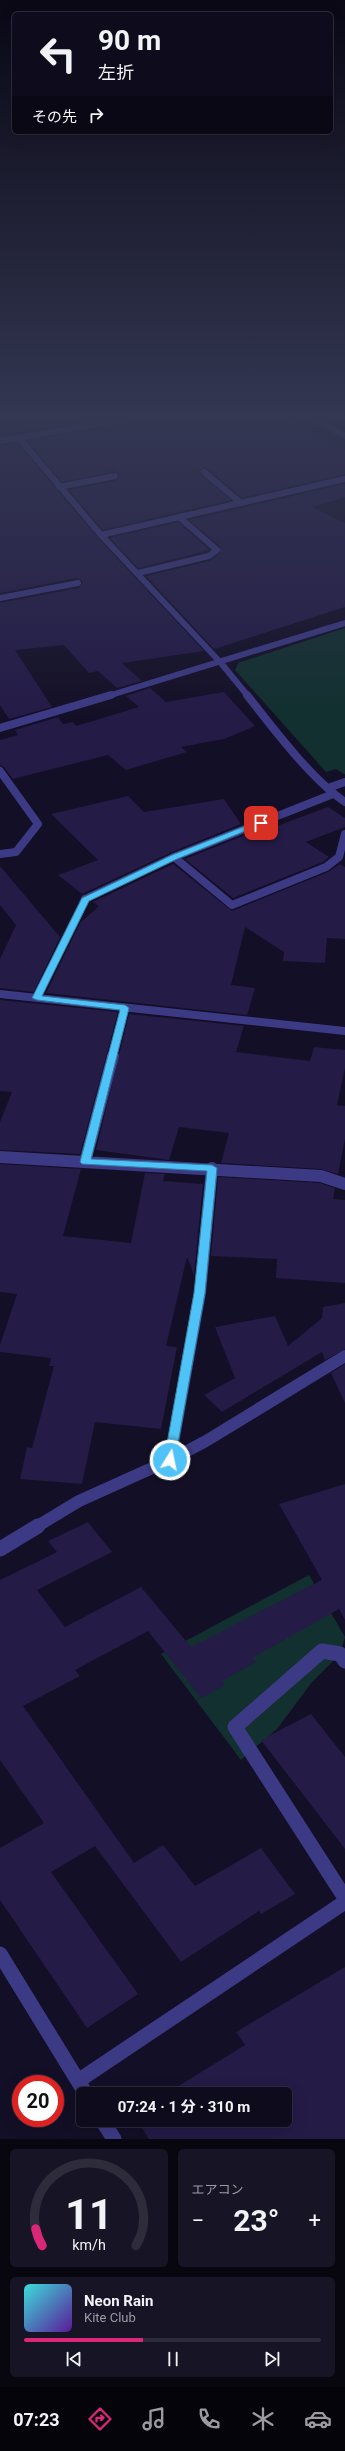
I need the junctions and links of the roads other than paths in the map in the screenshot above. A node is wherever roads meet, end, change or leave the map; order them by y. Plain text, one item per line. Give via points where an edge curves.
1 (87, 519) edge
2 (170, 519) edge
3 (180, 519) edge
4 (101, 535) junction
5 (138, 573) junction
6 (78, 583) dead end
7 (0, 598) edge
8 (345, 623) edge
9 (221, 663) junction
10 (0, 728) edge
11 (0, 771) edge
12 (345, 782) edge
13 (330, 791) junction
14 (345, 802) edge
15 (345, 834) edge
16 (0, 854) edge
17 (174, 857) junction
18 (0, 994) edge
19 (37, 998) junction
20 (125, 1008) junction
21 (345, 1031) edge
22 (0, 1157) edge
23 (85, 1162) junction
24 (212, 1168) junction
25 (345, 1184) edge
26 (345, 1356) edge
27 (170, 1460) junction
28 (0, 1549) edge
29 (345, 1661) edge
30 (345, 1898) edge
31 (345, 1902) edge
32 (0, 1954) edge
33 (81, 2087) edge
34 (83, 2087) edge
35 (106, 2127) edge
36 (114, 2139) edge

1 - 4 street
2 - 4 street
3 - 5 street via 217,550 209,556
4 - 5 street
5 - 9 street
6 - 7 street
8 - 9 street
9 - 10 street
9 - 13 street via 279,735
11 - 16 street via 38,824 16,852
12 - 13 street
13 - 14 street
13 - 17 street
15 - 17 street via 339,857 326,867 232,905
17 - 19 street via 85,899
18 - 19 street
19 - 20 street
20 - 21 street
20 - 23 street
22 - 23 street
23 - 24 street
24 - 25 street via 321,1176
24 - 27 street via 200,1293
26 - 27 street via 206,1441
27 - 28 street via 79,1501
29 - 30 street via 340,1654 322,1651 235,1727
31 - 34 street
32 - 33 street
35 - 36 street

